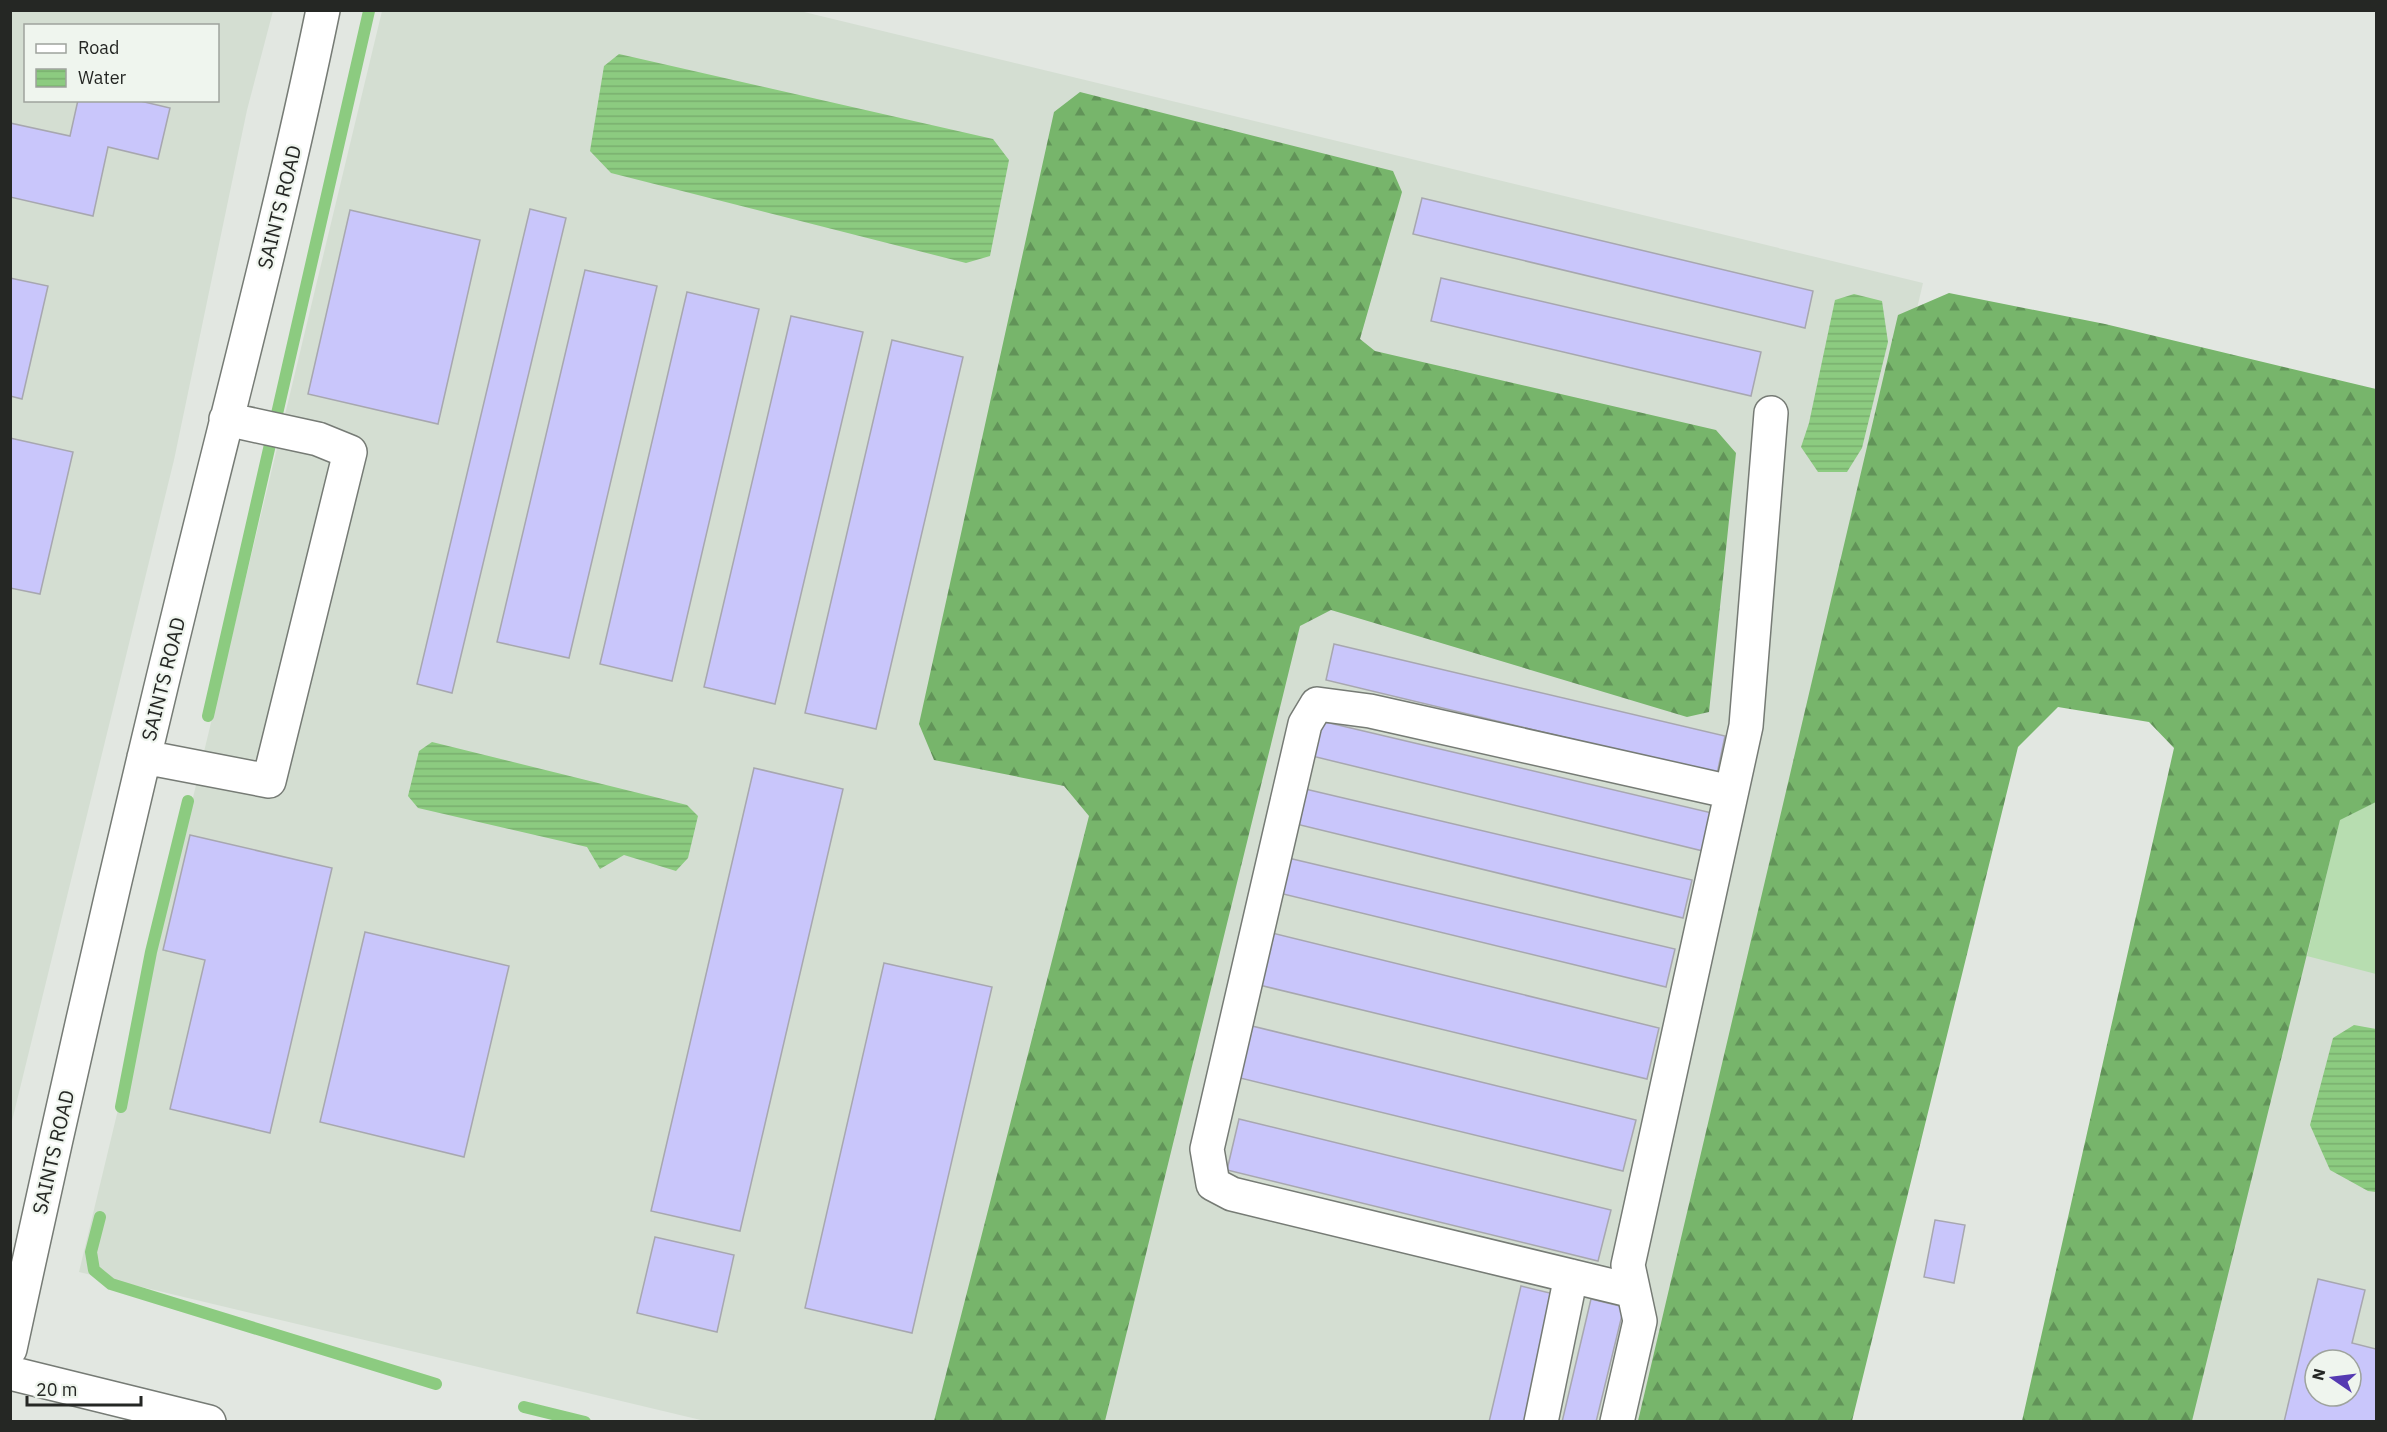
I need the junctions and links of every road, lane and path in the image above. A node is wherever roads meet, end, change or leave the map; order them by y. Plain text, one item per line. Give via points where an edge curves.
1 (323, 10) edge
2 (1771, 413) dead end
3 (226, 419) junction
4 (144, 757) junction
5 (1731, 792) junction
6 (1571, 1276) junction
7 (1633, 1291) junction
8 (10, 1349) edge
9 (10, 1373) edge
10 (209, 1422) edge
11 (1541, 1422) edge
12 (1617, 1422) edge

1 - 3 street, SAINTS ROAD via 296,140
2 - 5 street via 1746,726
3 - 4 street, SAINTS ROAD
3 - 4 street via 318,439 350,452 269,781
4 - 8 street, SAINTS ROAD
5 - 6 street via 1370,711 1317,704 1305,723 1207,1149 1213,1185 1233,1194
5 - 7 street via 1628,1265
6 - 7 street
6 - 11 street
7 - 12 street via 1640,1321
9 - 10 street

